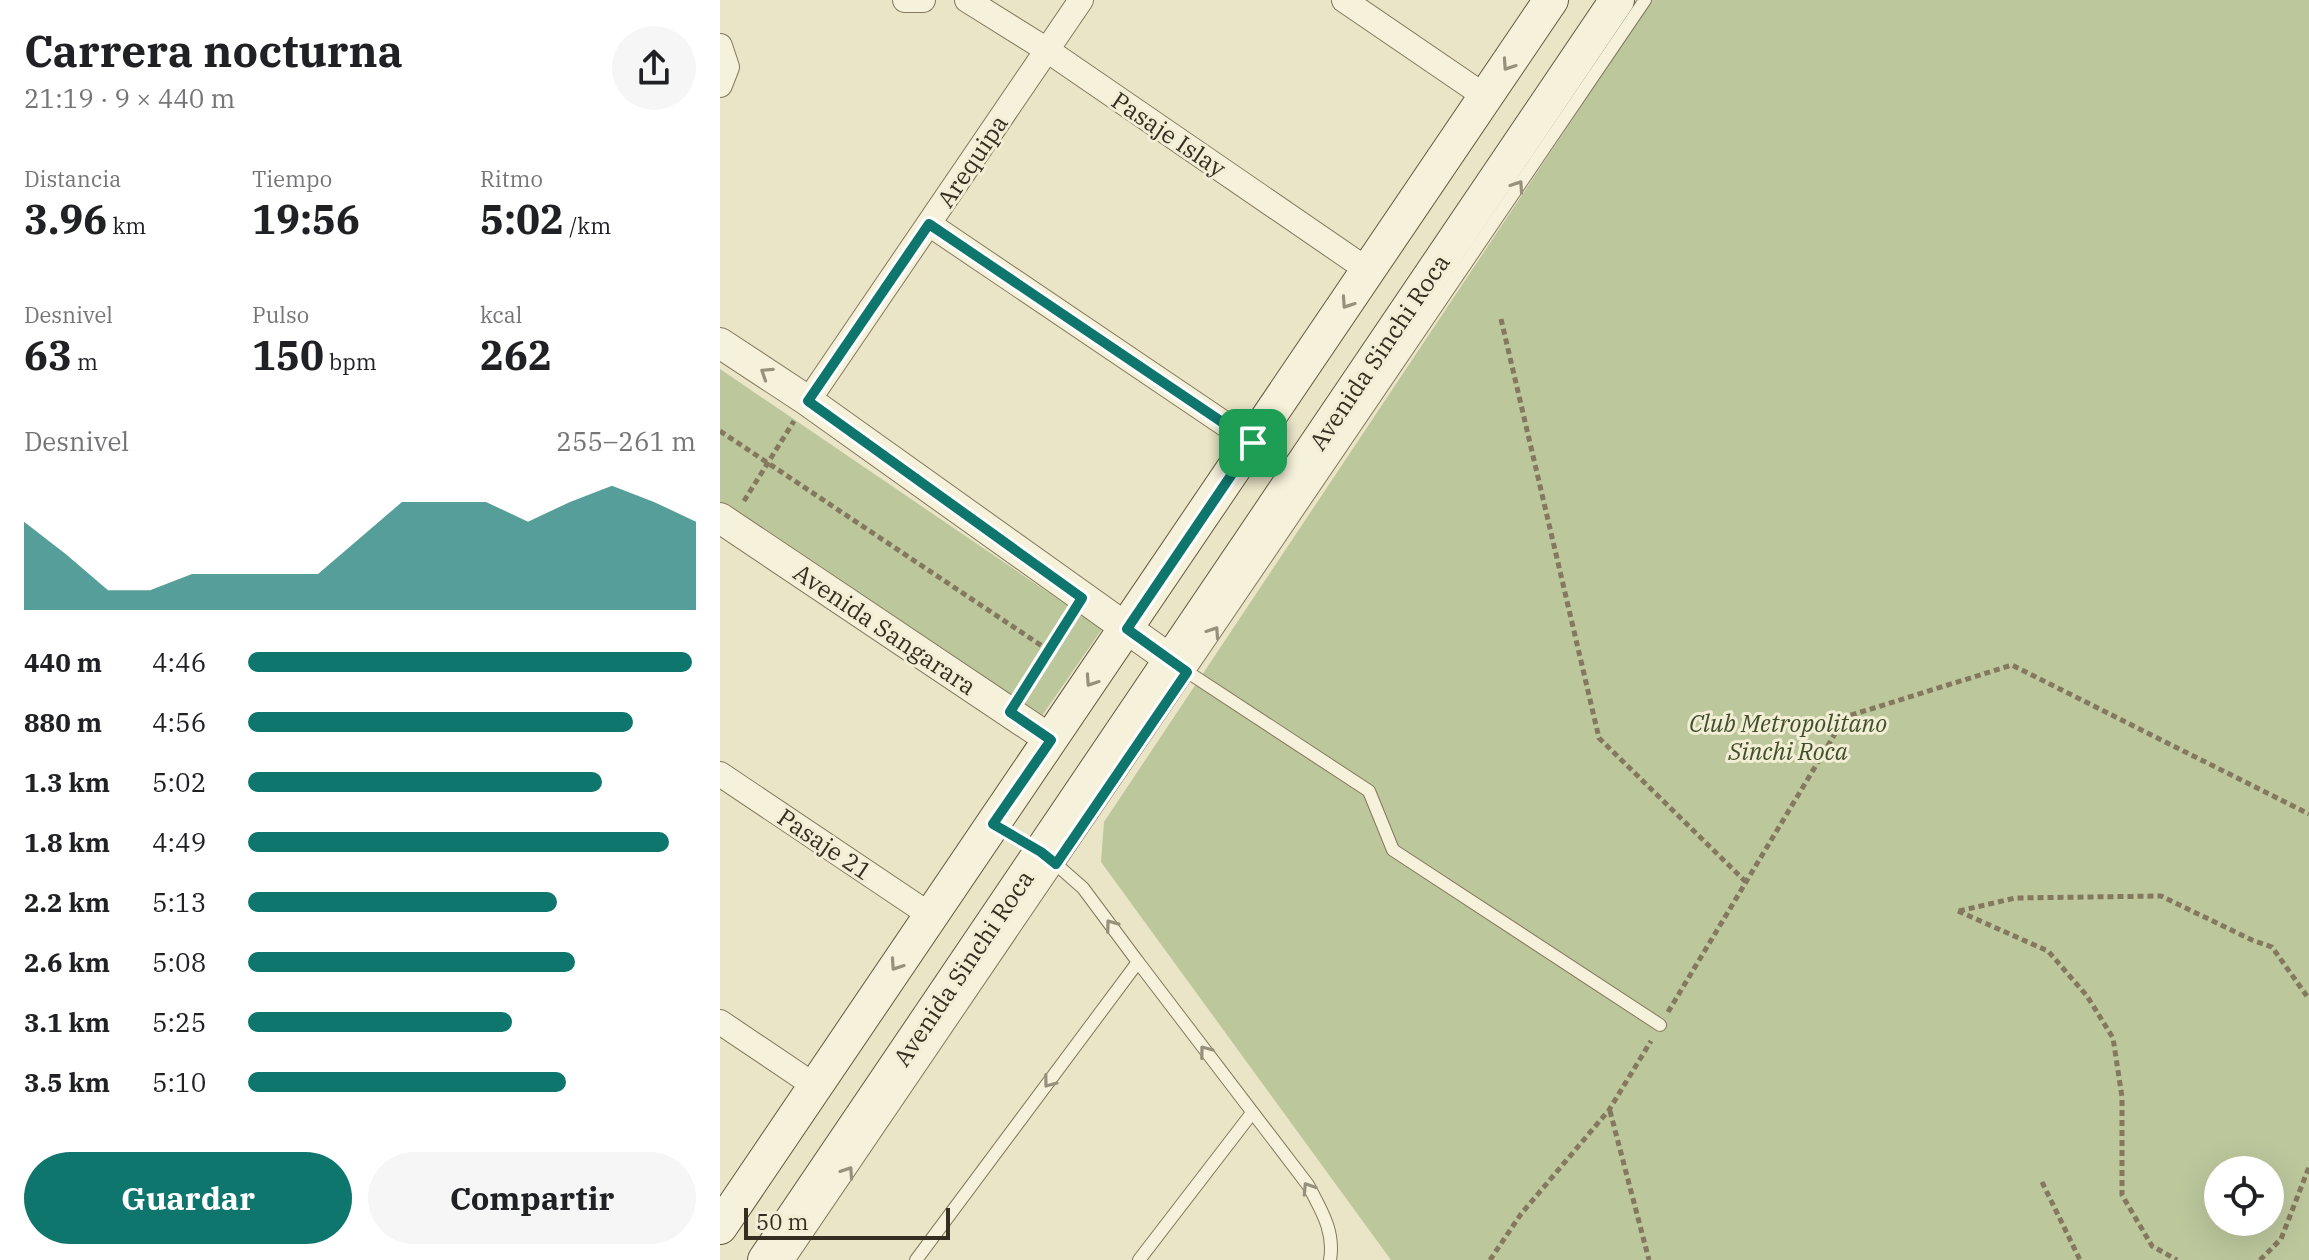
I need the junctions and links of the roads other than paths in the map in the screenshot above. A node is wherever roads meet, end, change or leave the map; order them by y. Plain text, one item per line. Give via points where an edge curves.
1 (905, 0) edge
2 (923, 0) edge
3 (967, 0) edge
4 (1081, 0) edge
5 (1344, 0) edge
6 (1551, 0) edge
7 (1617, 0) edge
8 (1645, 0) edge
9 (720, 46) edge
10 (1047, 50) junction
11 (720, 85) edge
12 (1486, 97) junction
13 (1488, 211) junction
14 (929, 224) junction
15 (1369, 271) junction
16 (720, 343) edge
17 (808, 401) junction
18 (1253, 443) junction
19 (723, 527) edge
20 (1127, 629) junction
21 (1179, 666) junction
22 (1051, 740) junction
23 (720, 774) edge
24 (993, 824) junction
25 (1048, 858) junction
26 (930, 915) junction
27 (1138, 962) junction
28 (720, 1022) edge
29 (1660, 1025) road end
30 (815, 1086) junction
31 (1252, 1113) junction
32 (720, 1227) edge
33 (765, 1260) edge
34 (789, 1260) edge
35 (916, 1260) edge
36 (1139, 1260) edge
37 (1330, 1260) edge

1 - 2 street
3 - 10 street, Pasaje Islay
4 - 10 street, Arequipa
5 - 12 street
6 -> 12 main road
7 - 13 main road, Avenida Sinchi Roca
13 -> 8 lane
9 - 11 street via 727,67
10 - 14 street, Arequipa
10 - 15 street, Pasaje Islay
12 - 15 main road
21 -> 13 main road, Avenida Sinchi Roca
14 - 17 street, Arequipa
14 - 18 street
15 -> 18 main road
17 -> 16 street
17 - 20 street
18 - 20 main road
19 - 22 street, Avenida Sangarara
20 - 21 street
20 -> 22 main road
21 - 25 main road, Avenida Sinchi Roca
21 - 29 lane via 1369,791 1393,850
22 - 24 main road
23 - 26 street, Pasaje 21
24 - 25 main road
24 - 26 main road
27 -> 25 lane via 1083,888
25 - 33 main road, Avenida Sinchi Roca
34 -> 25 lane
26 -> 30 main road
31 -> 27 lane
27 -> 35 lane
28 - 30 street
30 - 32 main road
31 - 36 lane
37 -> 31 lane via 1327,1221 1308,1185

